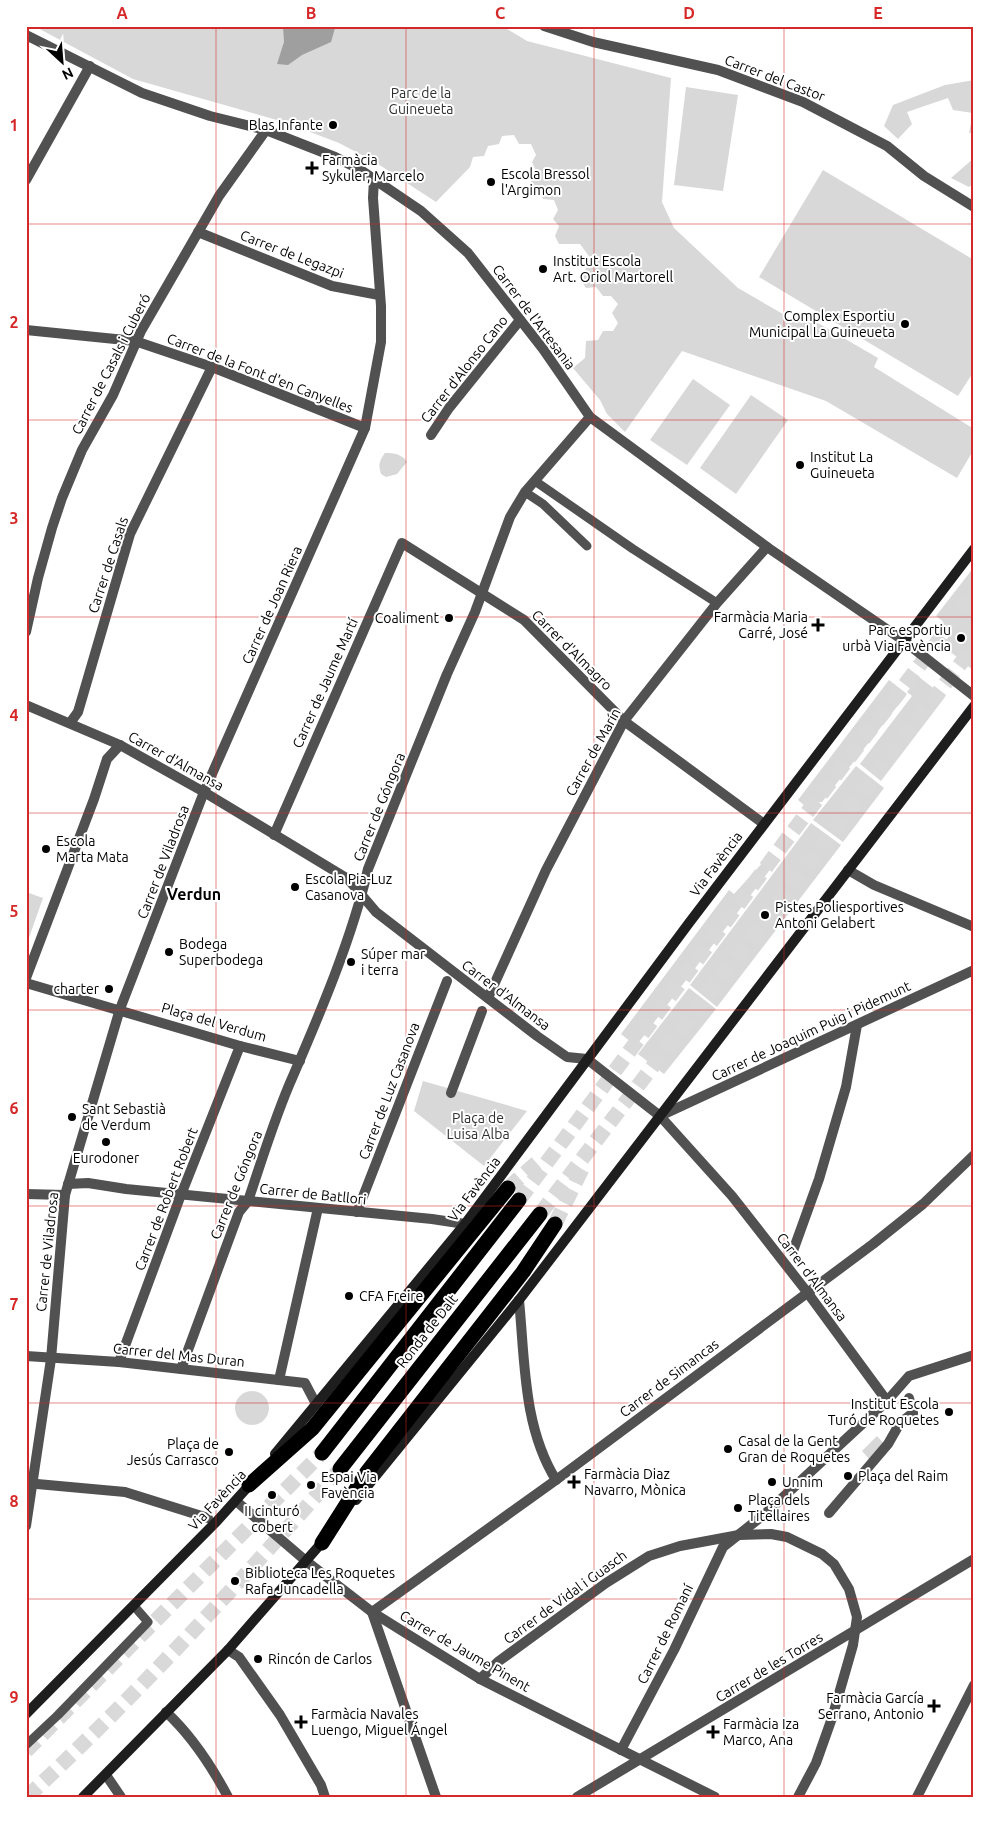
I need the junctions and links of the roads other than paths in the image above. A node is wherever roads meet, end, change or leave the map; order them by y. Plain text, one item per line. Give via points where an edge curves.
1 (544, 26) edge
2 (26, 35) edge
3 (90, 66) junction
4 (266, 130) junction
5 (374, 179) junction
6 (26, 180) edge
7 (974, 207) edge
8 (198, 232) junction
9 (379, 295) junction
10 (520, 320) junction
11 (26, 330) edge
12 (135, 341) junction
13 (212, 367) junction
14 (590, 417) junction
15 (365, 428) junction
16 (431, 435) dead end
17 (535, 481) junction
18 (526, 492) junction
19 (402, 543) joint
20 (587, 546) dead end
21 (767, 547) junction
22 (974, 549) edge
23 (482, 594) junction
24 (717, 603) junction
25 (26, 632) edge
26 (904, 641) junction
27 (974, 696) edge
28 (26, 705) edge
29 (974, 706) edge
30 (624, 721) junction
31 (70, 724) junction
32 (120, 745) junction
33 (204, 792) junction
34 (764, 824) junction
35 (274, 835) junction
36 (848, 870) junction
37 (362, 897) junction
38 (974, 927) edge
39 (974, 970) edge
40 (26, 978) edge
41 (447, 980) dead end
42 (26, 983) edge
43 (488, 998) junction
44 (120, 1009) junction
45 (482, 1011) dead end
46 (857, 1025) junction
47 (240, 1046) junction
48 (587, 1059) junction
49 (300, 1060) junction
50 (451, 1093) dead end
51 (660, 1116) junction
52 (974, 1155) edge
53 (68, 1184) junction
54 (508, 1188) tunnel mouth
55 (26, 1194) edge
56 (65, 1195) junction
57 (181, 1195) junction
58 (519, 1200) tunnel mouth
59 (248, 1201) junction
60 (318, 1208) junction
61 (357, 1212) junction
62 (540, 1214) tunnel mouth
63 (465, 1224) junction
64 (555, 1224) tunnel mouth
65 (793, 1251) dead end
66 (807, 1292) junction
67 (519, 1300) junction
68 (974, 1355) edge
69 (26, 1356) edge
70 (51, 1359) junction
71 (119, 1362) junction
72 (181, 1369) junction
73 (279, 1380) junction
74 (909, 1398) dead end
75 (887, 1401) junction
76 (316, 1404) junction
77 (322, 1453) tunnel mouth
78 (340, 1469) tunnel mouth
79 (556, 1480) junction
80 (29, 1484) edge
81 (249, 1485) junction
82 (236, 1501) junction
83 (829, 1513) dead end
84 (208, 1518) dead end
85 (26, 1526) edge
86 (738, 1535) junction
87 (322, 1543) junction
88 (974, 1559) edge
89 (306, 1561) junction
90 (134, 1606) junction
91 (372, 1612) junction
92 (856, 1629) junction
93 (228, 1650) junction
94 (480, 1679) junction
95 (974, 1685) edge
96 (166, 1712) junction
97 (26, 1714) edge
98 (26, 1745) edge
99 (621, 1750) junction
100 (640, 1759) junction
101 (106, 1775) junction
102 (83, 1797) edge
103 (121, 1797) edge
104 (228, 1797) edge
105 (325, 1797) edge
106 (436, 1797) edge
107 (577, 1797) edge
108 (715, 1797) edge
109 (798, 1797) edge
110 (917, 1797) edge

1 - 7 street, Carrer del Castor via 602,44 718,70 803,102 887,146 924,176
2 - 3 street, Carrer de l'Artesania
3 - 4 street, Carrer de l'Artesania via 142,93 210,116
3 - 6 street
4 - 5 street, Carrer de l'Artesania via 335,157
4 - 8 street, Carrer de Casals i Cuberó
5 - 9 street, Carrer de Joan Riera
5 - 10 street, Carrer de l'Artesania via 448,233 468,253
8 - 9 street, Carrer de Legazpi via 332,286
8 - 12 street, Carrer de Casals i Cuberó
9 - 15 street, Carrer de Joan Riera via 381,342
10 - 14 street, Carrer de l'Artesania
10 - 16 street, Carrer d'Alonso Cano
11 - 12 street, Carrer de la Font d'en Canyelles
12 - 13 street, Carrer de la Font d'en Canyelles
12 - 25 street, Carrer de Casals i Cuberó via 114,395 82,450 62,498
13 - 15 street, Carrer de la Font d'en Canyelles
13 - 31 street, Carrer de Casals via 130,534 78,712
14 - 17 street, Carrer de Góngora
14 - 21 street, Carrer de l'Artesania
15 - 33 street, Carrer de Joan Riera
17 - 18 street, Carrer de Góngora
17 - 24 lane
18 - 20 lane via 544,504
18 - 23 street, Carrer de Góngora via 510,517
19 - 23 street, Carrer d'Almagro
19 - 35 street, Carrer de Jaume Martí
21 - 24 street, Carrer de Marín
21 - 26 street, Carrer de l'Artesania
22 - 26 street, Via Favència
23 - 30 street, Carrer d'Almagro via 524,620
23 - 37 street, Carrer de Góngora via 446,674 368,869
24 - 30 street, Carrer de Marín
26 - 27 street, Carrer de l'Artesania
26 - 34 street, Via Favència
28 - 31 street, Carrer d'Almansa
29 - 36 street
30 - 34 street, Carrer d'Almagro
30 - 43 street, Carrer de Marín via 546,870
31 - 32 street, Carrer d'Almansa
32 - 33 street, Carrer d'Almansa
32 - 40 street via 107,759
33 - 35 street, Carrer d'Almansa
33 - 44 street, Carrer de Viladrosa
34 - 48 street, Via Favència
35 - 37 street, Carrer d'Almansa via 348,879
36 - 38 street via 874,885
36 - 51 street
37 - 43 street, Carrer d'Almansa via 376,912
37 - 49 street, Carrer de Góngora
39 - 46 street, Carrer de Joaquim Puig i Pidemunt
41 - 61 street, Carrer de Luz Casanova
42 - 44 street, Plaça del Verdum
43 - 48 street, Carrer d'Almansa via 566,1057
44 - 47 street, Plaça del Verdum
44 - 53 street, Carrer de Viladrosa
45 - 50 street
46 - 51 street, Carrer de Joaquim Puig i Pidemunt
46 - 65 street via 846,1087 819,1179
47 - 49 street, Plaça del Verdum
47 - 57 street, Carrer de Robert Robert
48 - 51 street, Carrer d'Almansa
48 - 63 street, Via Favència
49 - 59 street, Carrer de Góngora
51 - 66 street, Carrer d'Almansa via 732,1196
51 - 67 street
52 - 66 street, Carrer de Simancas via 923,1204
53 - 56 street, Carrer de Viladrosa
53 - 57 street, Carrer de Batllori via 88,1182
54 - 81 highway via 312,1429
55 - 56 street
56 - 70 street, Carrer de Viladrosa
57 - 59 street, Carrer de Batllori
57 - 71 street, Carrer de Robert Robert
58 - 77 highway, Ronda de Dalt
59 - 60 street, Carrer de Batllori
59 - 72 street, Carrer de Góngora via 239,1212
60 - 61 street, Carrer de Batllori
60 - 73 street
61 - 63 street, Carrer de Batllori
62 - 78 highway, Ronda de Dalt
63 - 76 street, Via Favència
64 - 87 highway via 523,1272 367,1472
66 - 75 street, Carrer d'Almansa
66 - 79 street, Carrer de Simancas
67 - 79 street via 532,1427 546,1464
67 - 87 street
68 - 75 street, Carrer de Romaní via 909,1376
69 - 70 street, Carrer del Mas Duran
70 - 71 street, Carrer del Mas Duran
70 - 80 street, Carrer de Viladrosa
71 - 72 street, Carrer del Mas Duran
72 - 73 street, Carrer del Mas Duran
73 - 76 street, Carrer del Mas Duran via 306,1383
74 - 83 street via 913,1413 898,1420 888,1444
75 - 86 street, Carrer de Romaní
76 - 81 street, Via Favència
79 - 91 street, Carrer de Simancas
80 - 84 street via 125,1492
80 - 85 street, Carrer de Viladrosa
81 - 82 street, Via Favència
82 - 89 street, Carrer de Jaume Pinent
82 - 90 street, Via Favència
86 - 92 street, Carrer de Vidal i Guasch via 788,1537 822,1554 834,1564 849,1588 857,1617
86 - 94 street, Carrer de Vidal i Guasch via 663,1550 630,1566 499,1661
86 - 99 street, Carrer de Romaní via 718,1555 674,1650
87 - 89 street
88 - 92 street, Carrer de les Torres
89 - 91 street, Carrer de Jaume Pinent
89 - 93 street
90 - 97 street, Via Favència
90 - 98 lane via 148,1622
91 - 94 street, Carrer de Jaume Pinent
91 - 106 street
92 - 100 street, Carrer de les Torres
92 - 109 street, Carrer de Vidal i Guasch via 832,1718 816,1763
93 - 96 street
93 - 105 street via 239,1657 280,1715
94 - 99 street, Carrer de Jaume Pinent
95 - 110 street
96 - 101 street
96 - 104 street via 216,1775
99 - 100 street, Carrer de Jaume Pinent
100 - 107 street, Carrer de les Torres
100 - 108 street, Carrer de Jaume Pinent
101 - 102 street
101 - 103 street

